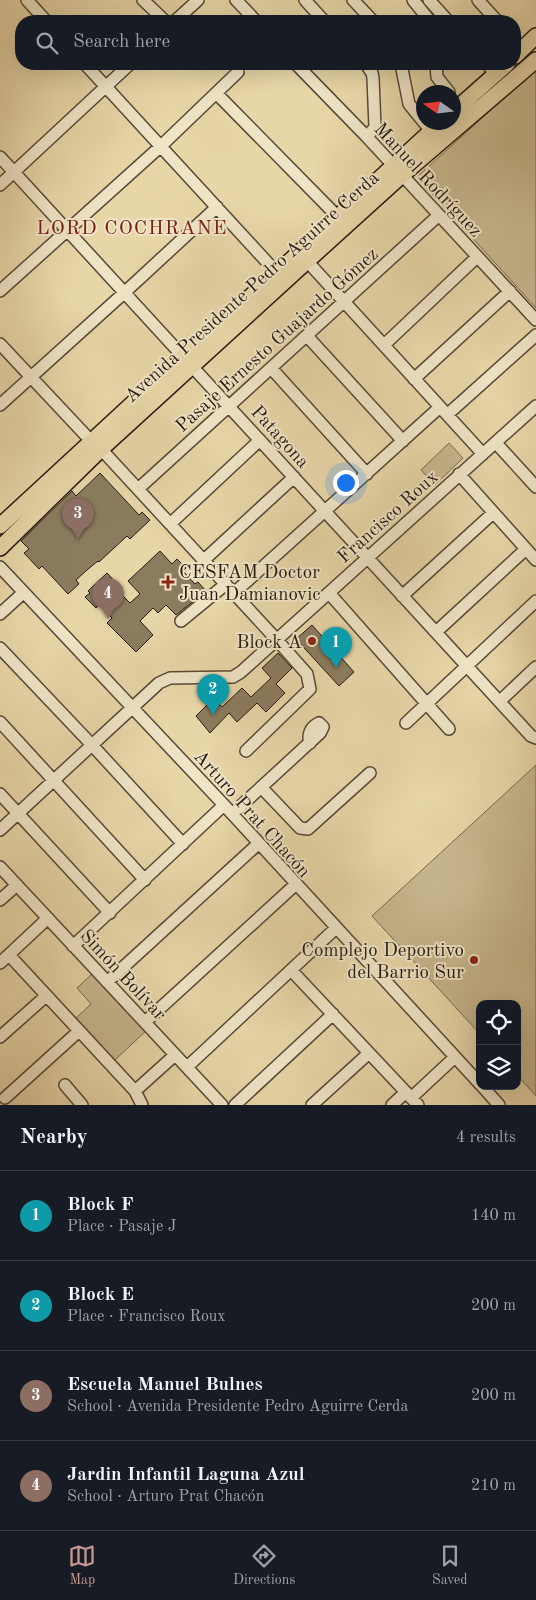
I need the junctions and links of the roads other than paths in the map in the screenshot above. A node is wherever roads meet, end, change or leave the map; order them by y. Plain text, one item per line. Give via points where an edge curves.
1 (27, 0) edge
2 (143, 0) edge
3 (198, 0) edge
4 (236, 0) edge
5 (305, 0) edge
6 (353, 0) edge
7 (413, 0) edge
8 (429, 0) edge
9 (478, 0) edge
10 (41, 15) edge
11 (159, 15) edge
12 (182, 15) edge
13 (250, 15) edge
14 (319, 15) edge
15 (368, 15) edge
16 (425, 15) edge
17 (443, 15) edge
18 (492, 15) edge
19 (536, 36) edge
20 (521, 46) edge
21 (536, 60) edge
22 (91, 70) edge
23 (123, 70) edge
24 (302, 70) edge
25 (370, 70) edge
26 (402, 70) edge
27 (436, 70) edge
28 (493, 70) edge
29 (238, 72) dead end
30 (443, 85) edge
31 (106, 86) junction
32 (216, 92) junction
33 (461, 99) edge
34 (416, 111) edge
35 (433, 130) edge
36 (367, 138) junction
37 (161, 146) junction
38 (0, 157) edge
39 (398, 170) junction
40 (14, 172) junction
41 (0, 185) edge
42 (217, 207) junction
43 (438, 215) junction
44 (337, 216) junction
45 (67, 230) junction
46 (477, 257) junction
47 (307, 261) junction
48 (277, 273) junction
49 (0, 291) edge
50 (510, 291) junction
51 (124, 293) junction
52 (344, 301) junction
53 (536, 320) edge
54 (536, 335) edge
55 (307, 336) junction
56 (0, 344) edge
57 (384, 345) junction
58 (188, 361) junction
59 (271, 368) junction
60 (30, 377) junction
61 (414, 379) junction
62 (0, 405) edge
63 (230, 406) junction
64 (444, 411) junction
65 (534, 411) edge
66 (260, 440) junction
67 (403, 442) junction
68 (496, 443) junction
69 (96, 445) junction
70 (483, 454) junction
71 (367, 474) junction
72 (459, 474) junction
73 (294, 477) junction
74 (536, 487) edge
75 (138, 489) junction
76 (326, 511) junction
77 (493, 513) junction
78 (170, 524) junction
79 (0, 526) edge
80 (0, 548) edge
81 (526, 549) junction
82 (367, 557) junction
83 (204, 560) junction
84 (536, 560) edge
85 (0, 567) edge
86 (226, 584) junction
87 (23, 592) junction
88 (329, 593) junction
89 (234, 594) junction
90 (402, 596) junction
91 (536, 601) edge
92 (0, 614) edge
93 (181, 621) dead end
94 (436, 632) junction
95 (277, 640) junction
96 (0, 648) edge
97 (468, 666) junction
98 (536, 667) edge
99 (500, 701) junction
100 (426, 704) junction
101 (132, 708) junction
102 (0, 722) edge
103 (406, 723) dead end
104 (449, 729) dead end
105 (536, 738) edge
106 (310, 742) dead end
107 (92, 745) junction
108 (246, 751) dead end
109 (370, 773) dead end
110 (53, 780) junction
111 (261, 787) junction
112 (0, 794) edge
113 (228, 810) junction
114 (17, 813) junction
115 (0, 830) edge
116 (183, 844) junction
117 (258, 844) junction
118 (0, 867) edge
119 (144, 880) junction
120 (16, 885) junction
121 (295, 885) junction
122 (0, 900) edge
123 (110, 913) junction
124 (48, 918) junction
125 (336, 928) junction
126 (73, 946) junction
127 (4, 959) edge
128 (291, 970) junction
129 (108, 982) junction
130 (46, 996) junction
131 (333, 1014) junction
132 (145, 1022) junction
133 (79, 1031) junction
134 (0, 1037) edge
135 (369, 1052) junction
136 (175, 1055) junction
137 (455, 1057) junction
138 (187, 1067) junction
139 (476, 1080) edge
140 (65, 1085) dead end
141 (486, 1090) edge
142 (135, 1091) junction
143 (6, 1098) edge
144 (412, 1098) edge
145 (82, 1105) edge
146 (142, 1105) edge
147 (222, 1105) edge
148 (235, 1105) edge
149 (312, 1105) edge
150 (392, 1105) edge
151 (499, 1105) edge

1 - 10 street
2 - 11 street
3 - 12 street
4 - 13 street
5 - 14 street
6 - 15 street
7 - 16 street
8 - 17 street
9 - 18 street
19 - 20 main road
21 - 39 main road, Avenida Presidente Pedro Aguirre Cerda
22 - 31 street
23 - 31 street
24 - 36 street, Manuel Rodríguez
25 - 36 street via 375,127
26 - 34 street via 408,104
27 - 30 street via 437,78
28 - 33 main road
29 - 32 street
31 - 37 street
31 - 40 street
32 - 37 street
32 - 44 street
35 - 39 main road, Avenida Presidente Pedro Aguirre Cerda
36 - 39 street, Manuel Rodríguez
37 - 42 street
37 - 45 street
38 - 40 street, Patagona
39 - 43 street, Manuel Rodríguez
39 - 44 main road, Avenida Presidente Pedro Aguirre Cerda
39 - 47 main road, Avenida Presidente Pedro Aguirre Cerda
40 - 41 street
40 - 45 street, Patagona
42 - 48 street
42 - 51 street
43 - 46 street, Manuel Rodríguez
43 - 52 street, Pasaje Ernesto Guajardo Gómez
44 - 48 main road, Avenida Presidente Pedro Aguirre Cerda
45 - 49 street
45 - 51 street, Patagona
46 - 50 street, Manuel Rodríguez
46 - 57 street
47 - 52 street
47 - 58 main road, Avenida Presidente Pedro Aguirre Cerda
48 - 58 main road, Avenida Presidente Pedro Aguirre Cerda
50 - 53 street, Manuel Rodríguez
50 - 61 street
51 - 58 street, Patagona
51 - 60 street
52 - 55 street, Pasaje Ernesto Guajardo Gómez
52 - 57 street
54 - 64 street
55 - 59 street, Pasaje Ernesto Guajardo Gómez
55 - 67 street
56 - 60 street
57 - 61 street
58 - 63 street, Patagona
58 - 69 main road, Avenida Presidente Pedro Aguirre Cerda
59 - 63 street, Pasaje Ernesto Guajardo Gómez
59 - 71 street
60 - 62 street
60 - 69 street
61 - 64 street
63 - 66 street, Patagona
63 - 75 street, Pasaje Ernesto Guajardo Gómez
64 - 67 street
64 - 70 street
65 - 68 street, Francisco Roux
66 - 73 street, Patagona
66 - 78 street
67 - 71 street
68 - 70 street, Francisco Roux
68 - 74 street
69 - 75 street
69 - 79 main road, Avenida Presidente Pedro Aguirre Cerda
69 - 80 main road, Avenida Presidente Pedro Aguirre Cerda
70 - 72 street, Francisco Roux
71 - 76 street
72 - 77 street
72 - 82 street, Francisco Roux
73 - 76 street, Patagona
73 - 83 street
75 - 78 street
76 - 82 street, Patagona
76 - 89 street
77 - 81 street
77 - 90 street
78 - 83 street
81 - 84 street
81 - 94 street
82 - 88 street, Francisco Roux
82 - 90 street, Patagona
83 - 86 street
85 - 87 street, Arturo Prat Chacón
86 - 89 street
86 - 93 street
87 - 92 street
87 - 101 street, Arturo Prat Chacón
88 - 95 street, Francisco Roux
88 - 100 street
89 - 95 street
90 - 94 street, Patagona
91 - 97 street
94 - 97 street, Patagona
95 - 101 street, Francisco Roux via 233,676 164,680
95 - 108 street via 307,674 310,689
96 - 107 street
97 - 99 street, Patagona
97 - 100 street
98 - 99 street
99 - 105 street, Patagona
100 - 103 street
100 - 104 street
101 - 107 street, Francisco Roux
101 - 113 street, Arturo Prat Chacón
102 - 110 street
106 - 111 street
107 - 110 street, Francisco Roux
107 - 116 street
109 - 111 street via 304,830
110 - 114 street, Francisco Roux
110 - 119 street
111 - 113 street
112 - 114 street
113 - 116 street
113 - 117 street, Arturo Prat Chacón
114 - 115 street, Francisco Roux
114 - 123 street
116 - 119 street
117 - 121 street, Arturo Prat Chacón
117 - 129 street
118 - 120 street, Simón Bolívar
119 - 123 street
120 - 122 street
120 - 124 street, Simón Bolívar
121 - 125 street, Arturo Prat Chacón
121 - 132 street
123 - 126 street
124 - 126 street, Simón Bolívar
124 - 127 street
125 - 128 street
125 - 137 street, Arturo Prat Chacón
126 - 129 street, Simón Bolívar
127 - 130 street
128 - 131 street
128 - 138 street
129 - 132 street, Simón Bolívar
130 - 133 street
130 - 134 street
131 - 135 street
131 - 148 street
132 - 136 street, Simón Bolívar
133 - 142 street
133 - 143 street
135 - 144 street
135 - 149 street
136 - 138 street, Simón Bolívar
136 - 142 street
137 - 139 street, Arturo Prat Chacón
137 - 144 street
138 - 147 street, Simón Bolívar
140 - 145 street
141 - 151 street, Arturo Prat Chacón
142 - 146 street
144 - 150 street

